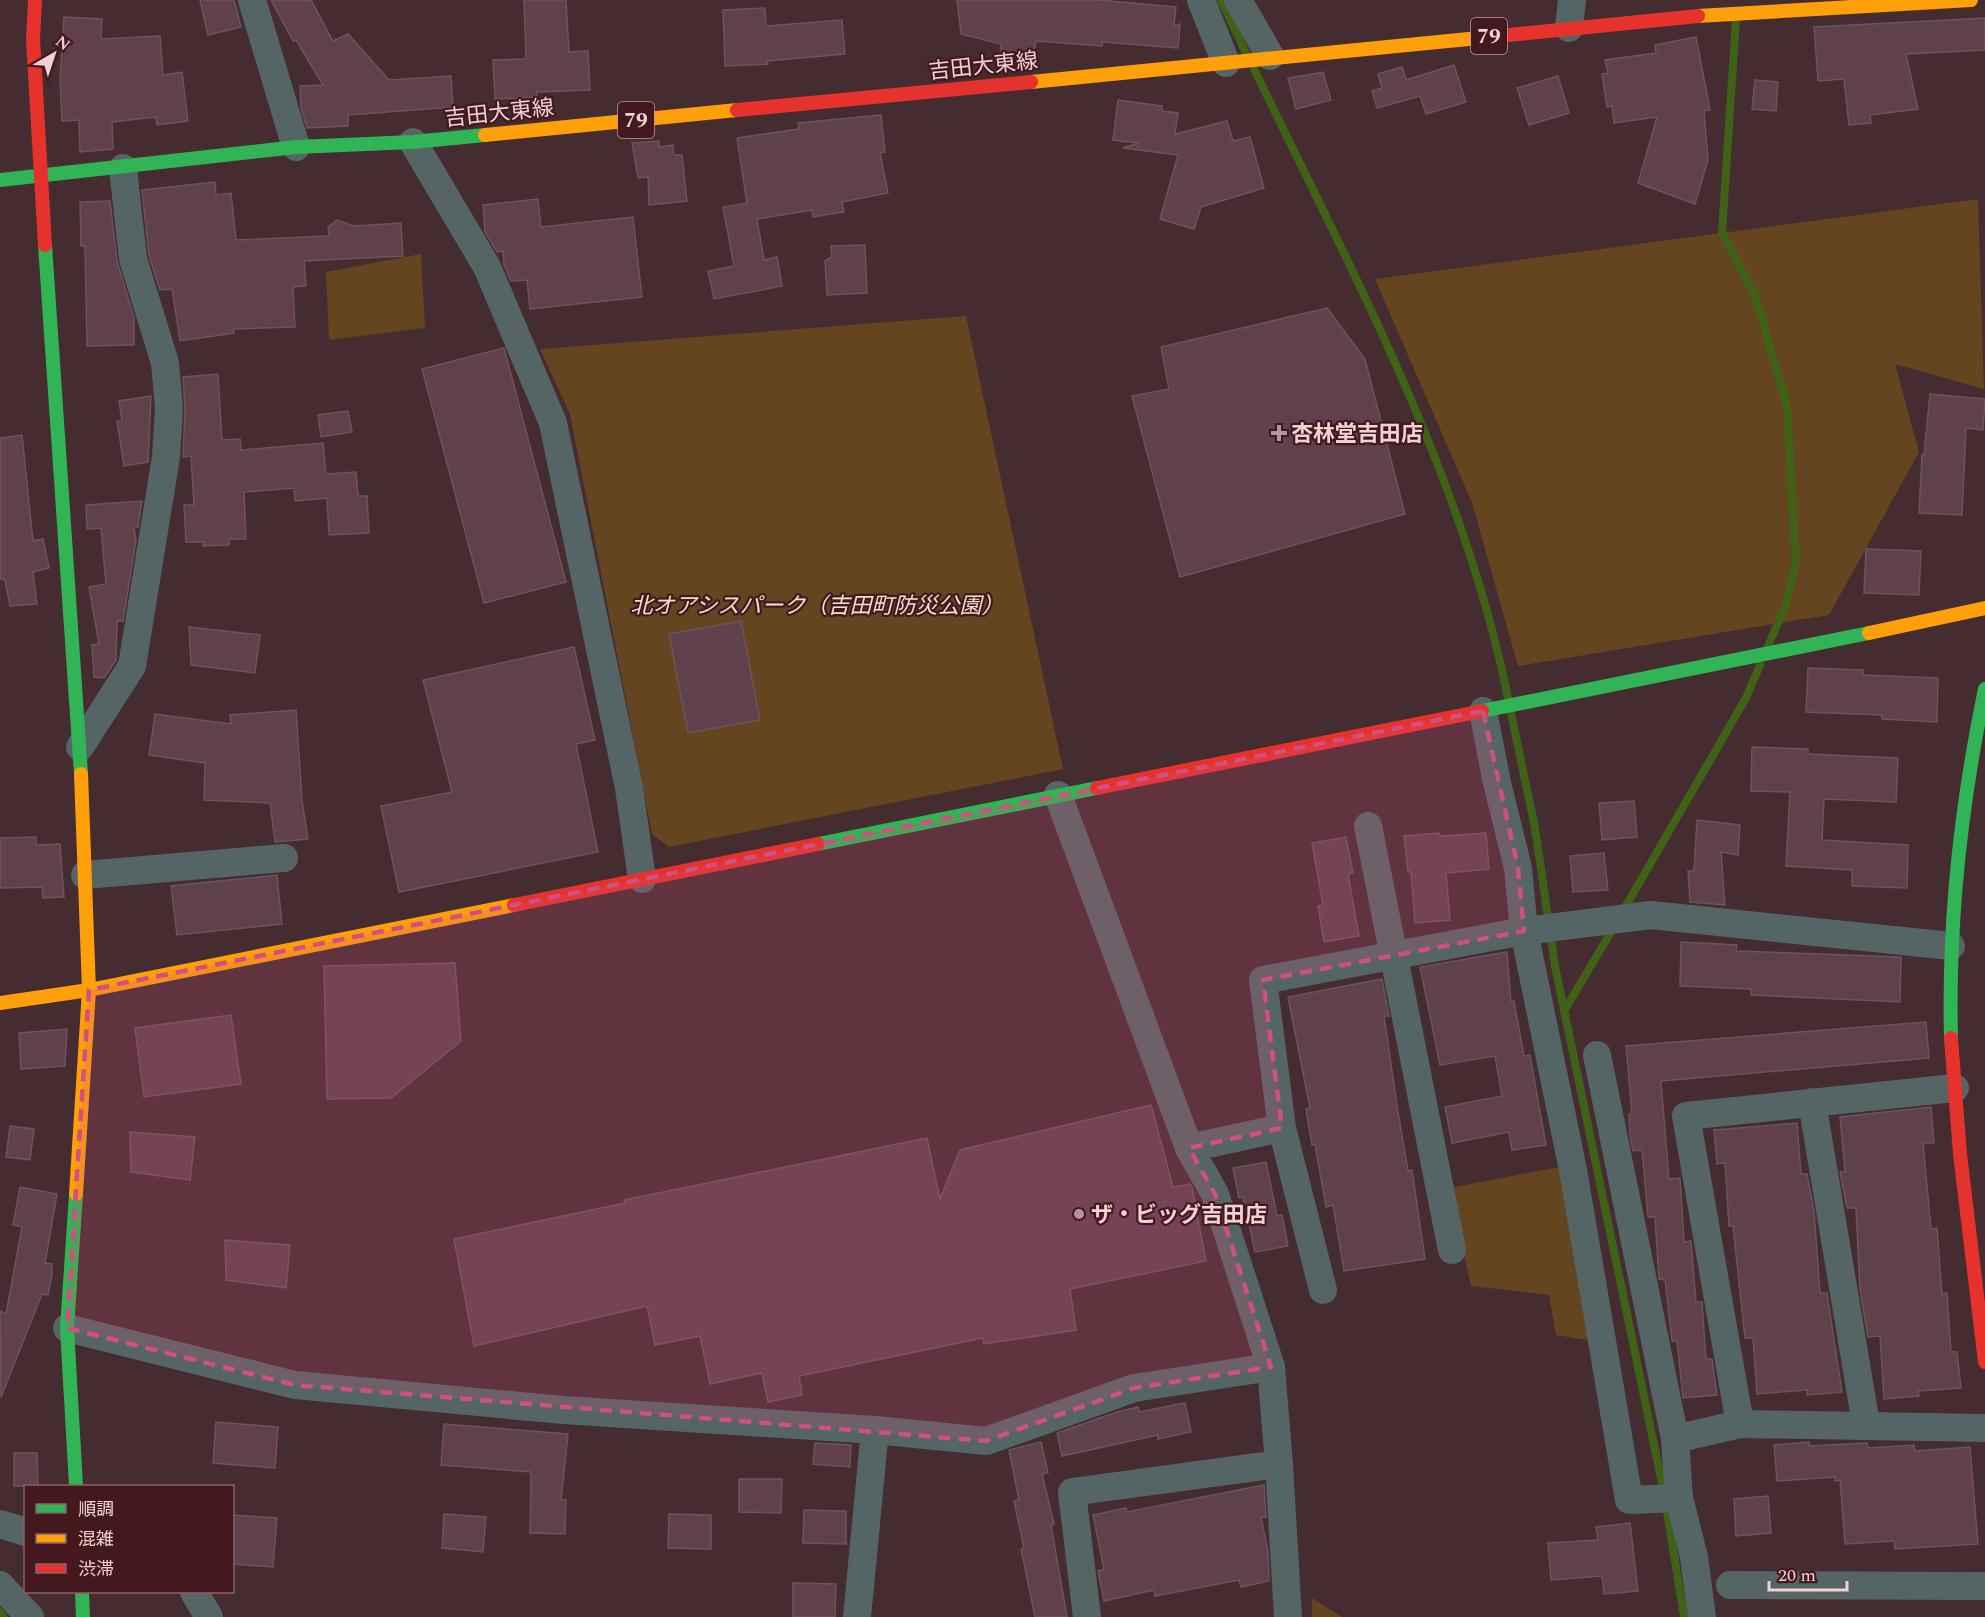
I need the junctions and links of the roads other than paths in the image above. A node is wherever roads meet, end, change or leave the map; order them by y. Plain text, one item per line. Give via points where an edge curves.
1 (35, 0) edge
2 (252, 0) edge
3 (1201, 0) edge
4 (1238, 0) edge
5 (1572, 0) edge
6 (1971, 0) edge
7 (1569, 28) junction
8 (1268, 56) junction
9 (1229, 62) junction
10 (413, 142) junction
11 (296, 147) junction
12 (123, 168) junction
13 (40, 176) junction
14 (0, 180) edge
15 (1985, 608) edge
16 (1985, 689) edge
17 (1488, 710) junction
18 (80, 747) junction
19 (1058, 795) junction
20 (1368, 826) dead end
21 (284, 858) dead end
22 (86, 876) junction
23 (642, 879) junction
24 (1528, 931) junction
25 (1951, 946) junction
26 (1393, 956) junction
27 (89, 990) junction
28 (0, 1003) edge
29 (1597, 1055) dead end
30 (1954, 1088) junction
31 (1812, 1102) junction
32 (1282, 1128) junction
33 (1189, 1148) junction
34 (1452, 1250) dead end
35 (1323, 1290) dead end
36 (67, 1328) junction
37 (1985, 1362) edge
38 (1270, 1368) junction
39 (1740, 1424) junction
40 (1866, 1424) junction
41 (1985, 1428) edge
42 (875, 1430) junction
43 (1675, 1439) junction
44 (1280, 1464) junction
45 (76, 1485) edge
46 (1678, 1498) junction
47 (0, 1524) edge
48 (24, 1531) edge
49 (0, 1585) edge
50 (1730, 1585) dead end
51 (1985, 1586) edge
52 (82, 1593) edge
53 (195, 1593) edge
54 (30, 1617) edge
55 (83, 1617) edge
56 (209, 1617) edge
57 (856, 1617) edge
58 (1087, 1617) edge
59 (1288, 1617) edge
60 (1702, 1617) edge

1 - 13 street via 33,39
2 - 11 street
3 - 9 street
4 - 8 street
5 - 7 street
6 - 7 street, 吉田大東線 / 79 via 1752,11
7 - 8 street, 吉田大東線 / 79
8 - 9 street, 吉田大東線 / 79
9 - 10 street, 吉田大東線 / 79
10 - 11 street, 吉田大東線 / 79
10 - 23 street via 487,267 553,423 629,788
11 - 12 street, 吉田大東線 / 79
12 - 13 street, 吉田大東線 / 79
12 - 18 street via 134,260 165,363 169,408 166,457 132,666
13 - 14 street, 吉田大東線 / 79
13 - 18 street
15 - 17 street
16 - 25 street via 1964,807
17 - 19 street
17 - 24 street via 1497,783 1518,867
18 - 22 street
19 - 23 street
19 - 33 street
20 - 26 street
21 - 22 street
22 - 27 street
23 - 27 street
24 - 25 street via 1651,915
24 - 26 street
24 - 46 street via 1629,1500
25 - 30 street
26 - 32 street via 1263,980
26 - 34 street
27 - 28 street
27 - 36 street
29 - 43 street
30 - 31 street
30 - 37 street
31 - 39 street via 1686,1116
31 - 40 street
32 - 33 street
32 - 35 street
33 - 38 street via 1215,1194
36 - 42 street via 295,1385 563,1410
36 - 45 street
38 - 42 street via 1134,1388 986,1441
38 - 44 street
39 - 40 street
39 - 43 street
40 - 41 street
42 - 57 street
43 - 46 street
44 - 58 street via 1072,1492
44 - 59 street
46 - 60 street via 1694,1557
47 - 48 street
49 - 54 street
50 - 51 street
52 - 55 street
53 - 56 street

